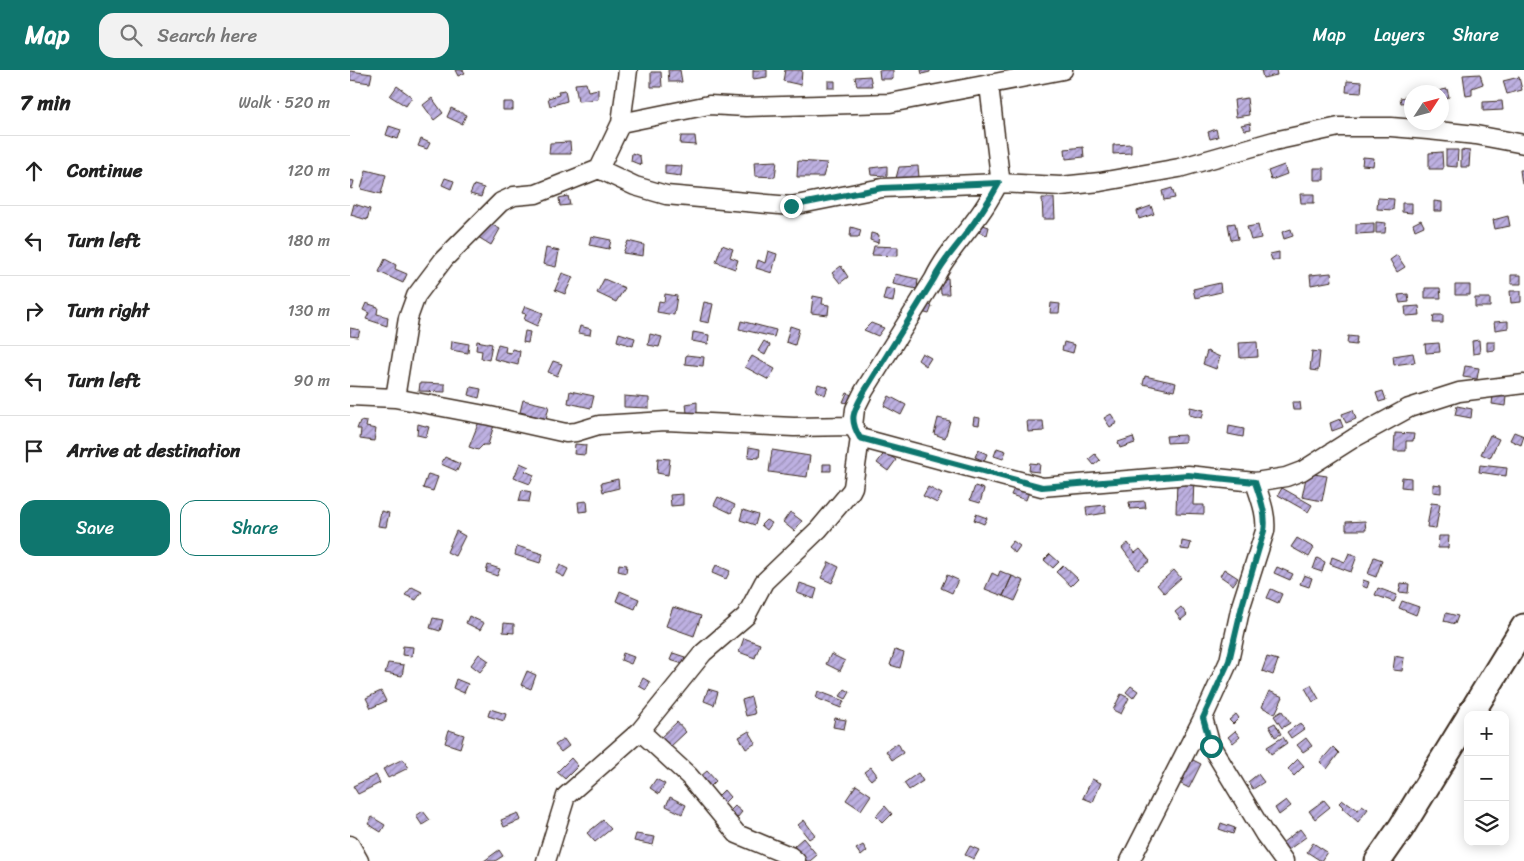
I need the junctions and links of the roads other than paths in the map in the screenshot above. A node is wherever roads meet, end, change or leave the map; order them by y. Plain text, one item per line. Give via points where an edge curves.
1 (628, 70) edge
2 (1063, 70) edge
3 (989, 85) junction
4 (621, 123) junction
5 (1524, 144) edge
6 (599, 169) junction
7 (999, 183) junction
8 (1524, 384) edge
9 (350, 396) edge
10 (396, 398) junction
11 (856, 432) junction
12 (1255, 482) junction
13 (1524, 627) edge
14 (1472, 711) edge
15 (1203, 718) junction
16 (1464, 726) edge
17 (640, 731) junction
18 (350, 845) edge
19 (359, 861) edge
20 (546, 861) edge
21 (796, 861) edge
22 (1130, 861) edge
23 (1284, 861) edge
24 (1378, 861) edge

1 - 4 street
2 - 3 street
3 - 4 street via 890,103 709,105
3 - 7 street
4 - 6 street
5 - 7 street via 1428,130 1339,126 1179,168 1100,182 1061,186
6 - 7 street via 635,186 666,195 791,206 882,188
6 - 10 street via 536,194 514,196 500,202 444,259 416,296 408,318
7 - 11 street via 965,236 941,264 864,392 855,410
8 - 12 street via 1459,392 1409,408 1302,471
9 - 10 street
10 - 11 street via 566,433 599,425 666,421
11 - 12 street via 1042,487 1188,475
11 - 17 street via 851,491 819,529 764,582 746,616 703,653
12 - 15 street via 1266,522 1229,661
13 - 14 main road
15 - 22 street
15 - 23 street via 1211,746
16 - 24 main road
17 - 20 street via 566,796
17 - 21 street via 688,776 737,834
18 - 19 street

